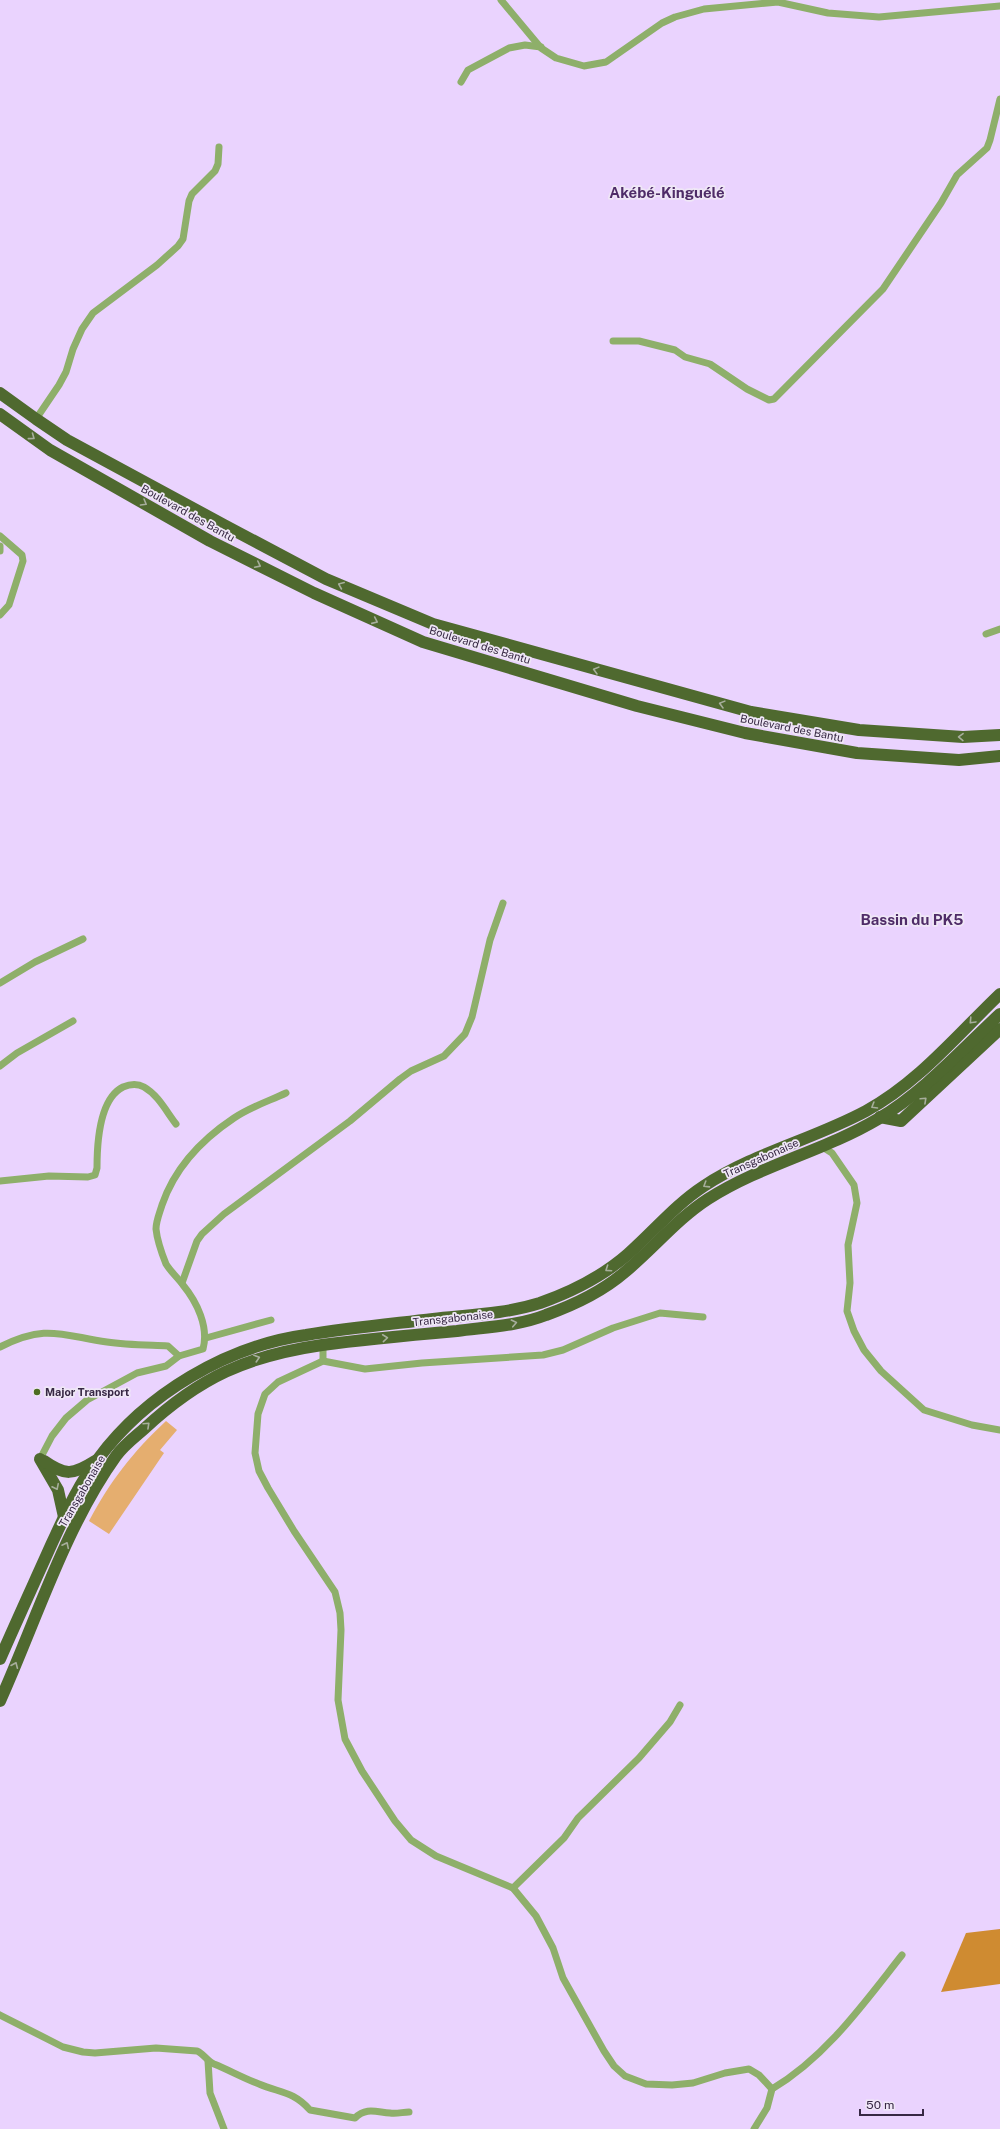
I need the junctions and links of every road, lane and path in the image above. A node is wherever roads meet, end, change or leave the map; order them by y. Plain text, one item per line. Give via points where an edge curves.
1 (501, 0) edge
2 (778, 1) edge
3 (1000, 6) edge
4 (541, 48) junction
5 (461, 82) dead end
6 (1000, 99) edge
7 (220, 147) dead end
8 (613, 341) dead end
9 (0, 393) edge
10 (0, 414) edge
11 (36, 420) junction
12 (0, 536) edge
13 (0, 546) edge
14 (0, 551) edge
15 (0, 615) edge
16 (1000, 629) edge
17 (986, 634) dead end
18 (1000, 734) edge
19 (1000, 756) edge
20 (503, 903) dead end
21 (83, 939) dead end
22 (0, 983) edge
23 (1000, 994) edge
24 (1000, 1014) edge
25 (73, 1021) dead end
26 (1000, 1029) edge
27 (0, 1066) edge
28 (286, 1093) dead end
29 (880, 1118) junction
30 (176, 1124) dead end
31 (821, 1146) junction
32 (0, 1181) edge
33 (182, 1283) junction
34 (703, 1317) dead end
35 (271, 1320) dead end
36 (206, 1338) junction
37 (323, 1345) junction
38 (0, 1347) edge
39 (179, 1356) junction
40 (323, 1361) junction
41 (1000, 1430) edge
42 (40, 1459) junction
43 (96, 1460) junction
44 (64, 1518) junction
45 (0, 1659) edge
46 (0, 1701) edge
47 (680, 1705) dead end
48 (513, 1888) junction
49 (902, 1955) dead end
50 (0, 2016) edge
51 (208, 2061) junction
52 (772, 2089) junction
53 (409, 2112) dead end
54 (224, 2129) edge
55 (754, 2129) edge

1 - 4 street
2 - 3 street via 856,17
2 - 4 street via 704,9 675,17 600,65 584,66 569,63
4 - 5 street via 526,45 509,48 468,70
6 - 8 street via 986,148 957,175 883,289 774,399 769,400 747,389 710,364 685,357 675,350 639,341
7 - 11 street via 215,171 192,194 189,201 183,239 157,264 93,313 82,329 63,379
9 - 11 highway, Boulevard des Bantu
10 -> 19 highway, Boulevard des Bantu via 50,450 210,541 314,593 423,642 637,706 745,733 857,753 959,760
18 -> 11 highway, Boulevard des Bantu via 963,737 859,730 752,712 433,624 326,579 137,479
12 - 15 street via 22,555 23,561 9,605
13 - 14 street
16 - 17 street
20 - 33 street via 490,940 472,1017 465,1034 444,1056 411,1071 350,1121 224,1214 197,1241
21 - 22 street via 35,962
23 -> 43 highway, Transgabonaise via 924,1069 889,1097 860,1114 734,1170 705,1186 664,1218 618,1262 581,1285 539,1303 510,1311 305,1335 252,1347 218,1360 145,1408
24 - 29 highway, Transgabonaise via 925,1084
25 - 27 street
29 -> 26 highway via 901,1122
28 - 33 street via 235,1117 200,1145 180,1168 167,1192 156,1228 166,1264
29 - 31 highway, Transgabonaise
30 - 32 street via 154,1094 143,1086 128,1085 110,1098 102,1116 98,1168 95,1175
37 -> 31 highway, Transgabonaise via 494,1327 543,1316 566,1307 609,1284 682,1219 720,1192 744,1178
31 - 41 street via 832,1153 854,1185 857,1203 848,1245 850,1283 847,1310 864,1350 881,1371 924,1410 972,1425
33 - 36 street via 197,1308
34 - 40 street via 660,1313 613,1328 563,1350 543,1355 365,1369
35 - 36 street
36 - 39 street via 204,1349
37 - 40 street
46 -> 37 highway, Transgabonaise via 64,1549 99,1482 119,1452 164,1410 230,1367 276,1353
38 - 39 street via 47,1332 108,1342 168,1346
39 - 42 street via 166,1366 136,1373 87,1400 66,1418 52,1436
40 - 48 street via 278,1382 265,1394 258,1414 255,1453 259,1471 268,1488 335,1592 340,1613 341,1637 338,1700 345,1739 370,1784 411,1840 450,1863
42 - 43 highway via 56,1470 68,1473
42 -> 44 highway via 58,1490
43 - 44 highway, Transgabonaise
44 - 45 highway, Transgabonaise
47 - 48 street via 670,1722 639,1758 578,1818 564,1838
48 - 52 street via 536,1916 553,1948 563,1978 604,2052 625,2076 646,2084 672,2085 694,2083 725,2073 749,2069 760,2075
49 - 52 street via 827,2046 788,2080
50 - 51 street via 72,2050 95,2053 156,2048 187,2049 202,2053
51 - 53 street via 260,2085 289,2093 310,2110 355,2118 366,2110 392,2114
51 - 54 street via 210,2092
52 - 55 street via 767,2108

